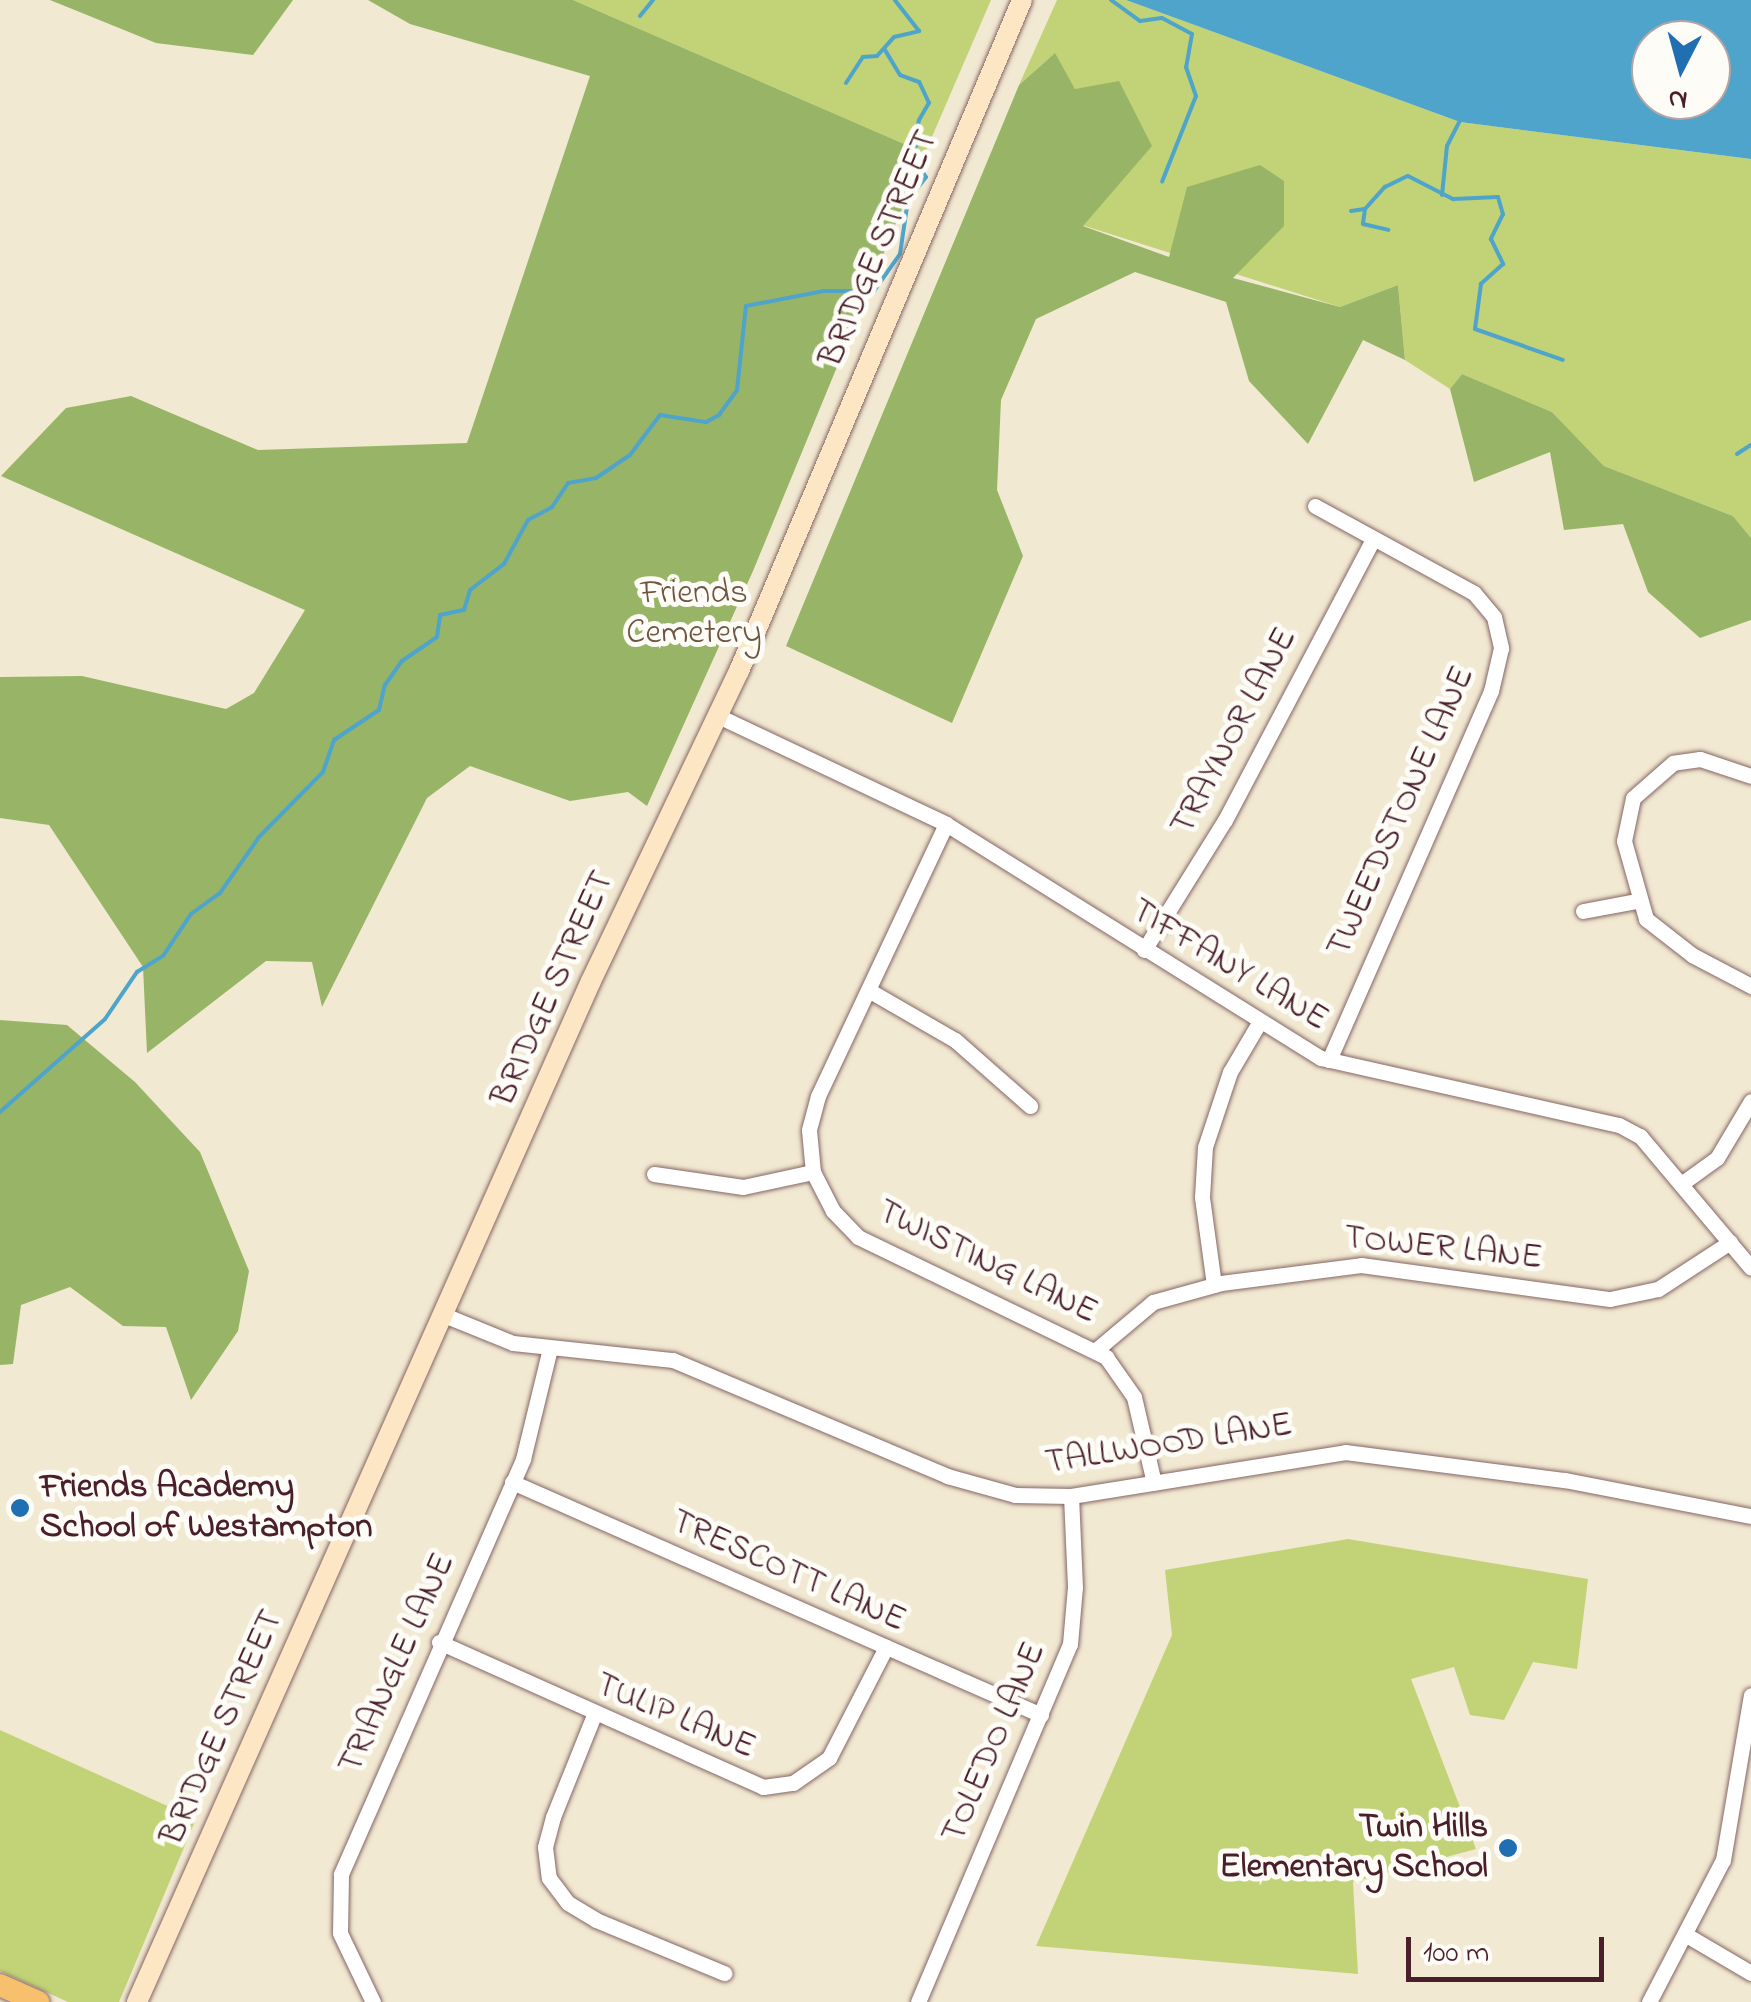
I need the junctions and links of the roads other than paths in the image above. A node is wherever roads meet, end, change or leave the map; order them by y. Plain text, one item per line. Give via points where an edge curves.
1 (1022, 0) edge
2 (1315, 506) dead end
3 (1372, 538) junction
4 (718, 716) junction
5 (1751, 776) edge
6 (946, 824) junction
7 (1637, 901) junction
8 (1584, 911) dead end
9 (1144, 950) junction
10 (1751, 986) edge
11 (870, 992) junction
12 (1259, 1023) junction
13 (1330, 1060) junction
14 (1751, 1101) edge
15 (1030, 1106) dead end
16 (813, 1172) junction
17 (654, 1174) dead end
18 (1681, 1184) junction
19 (1730, 1242) junction
20 (1751, 1268) edge
21 (1214, 1285) junction
22 (444, 1314) junction
23 (550, 1348) junction
24 (1096, 1350) junction
25 (512, 1482) junction
26 (1154, 1483) junction
27 (1071, 1496) junction
28 (1751, 1516) edge
29 (439, 1642) junction
30 (886, 1647) junction
31 (1751, 1695) edge
32 (594, 1715) junction
33 (1042, 1715) junction
34 (1688, 1936) junction
35 (1751, 1972) edge
36 (724, 1974) dead end
37 (0, 1985) edge
38 (920, 1998) edge
39 (38, 2002) edge
40 (137, 2002) edge
41 (373, 2002) edge
42 (938, 2002) edge
43 (1648, 2002) edge

1 - 4 main road, BRIDGE STREET
2 - 3 street, TWEEDSTONE LANE
3 - 9 street, TRAYNOR LANE via 1225,820
3 - 13 street, TWEEDSTONE LANE via 1445,573 1486,604 1499,632 1500,663
4 - 6 street, TIFFANY LANE
4 - 22 main road, BRIDGE STREET via 590,981
5 - 7 street via 1686,760 1661,769 1641,787 1625,826
6 - 9 street, TIFFANY LANE
6 - 11 street, TWISTING LANE
7 - 8 street
7 - 10 street via 1646,919 1692,955
9 - 12 street, TIFFANY LANE
11 - 15 street via 955,1040
11 - 16 street, TWISTING LANE via 812,1113
12 - 13 street, TIFFANY LANE
12 - 21 street via 1230,1072 1205,1147 1202,1197
13 - 18 street, TIFFANY LANE via 1597,1116 1640,1136
14 - 18 street via 1717,1158
16 - 17 street via 743,1187
16 - 24 street, TWISTING LANE via 833,1211 858,1237
18 - 19 street, TIFFANY LANE
19 - 20 street, TIFFANY LANE
19 - 21 street, TOWER LANE via 1658,1290 1610,1300 1361,1265
21 - 24 street, TOWER LANE via 1154,1302
22 - 23 street, TALLWOOD LANE via 498,1339
22 - 40 main road, BRIDGE STREET
23 - 25 street, TRIANGLE LANE via 529,1442
23 - 27 street, TALLWOOD LANE via 673,1360 947,1476 1015,1495
24 - 26 street, TWISTING LANE via 1134,1397
25 - 29 street, TRIANGLE LANE
25 - 30 street, TRESCOTT LANE
26 - 27 street, TALLWOOD LANE
26 - 28 street, TALLWOOD LANE via 1345,1452 1565,1480
27 - 33 street, TOLEDO LANE via 1073,1624
29 - 32 street, TULIP LANE
29 - 41 street, TRIANGLE LANE via 337,1894 345,1953
30 - 32 street, TULIP LANE via 829,1758 778,1786 732,1776
30 - 33 street, TRESCOTT LANE
31 - 34 street via 1730,1833
32 - 36 street via 549,1832 548,1878 568,1903 596,1920
33 - 38 street, TOLEDO LANE
34 - 35 street
34 - 43 street
37 - 39 main road
38 - 42 street

